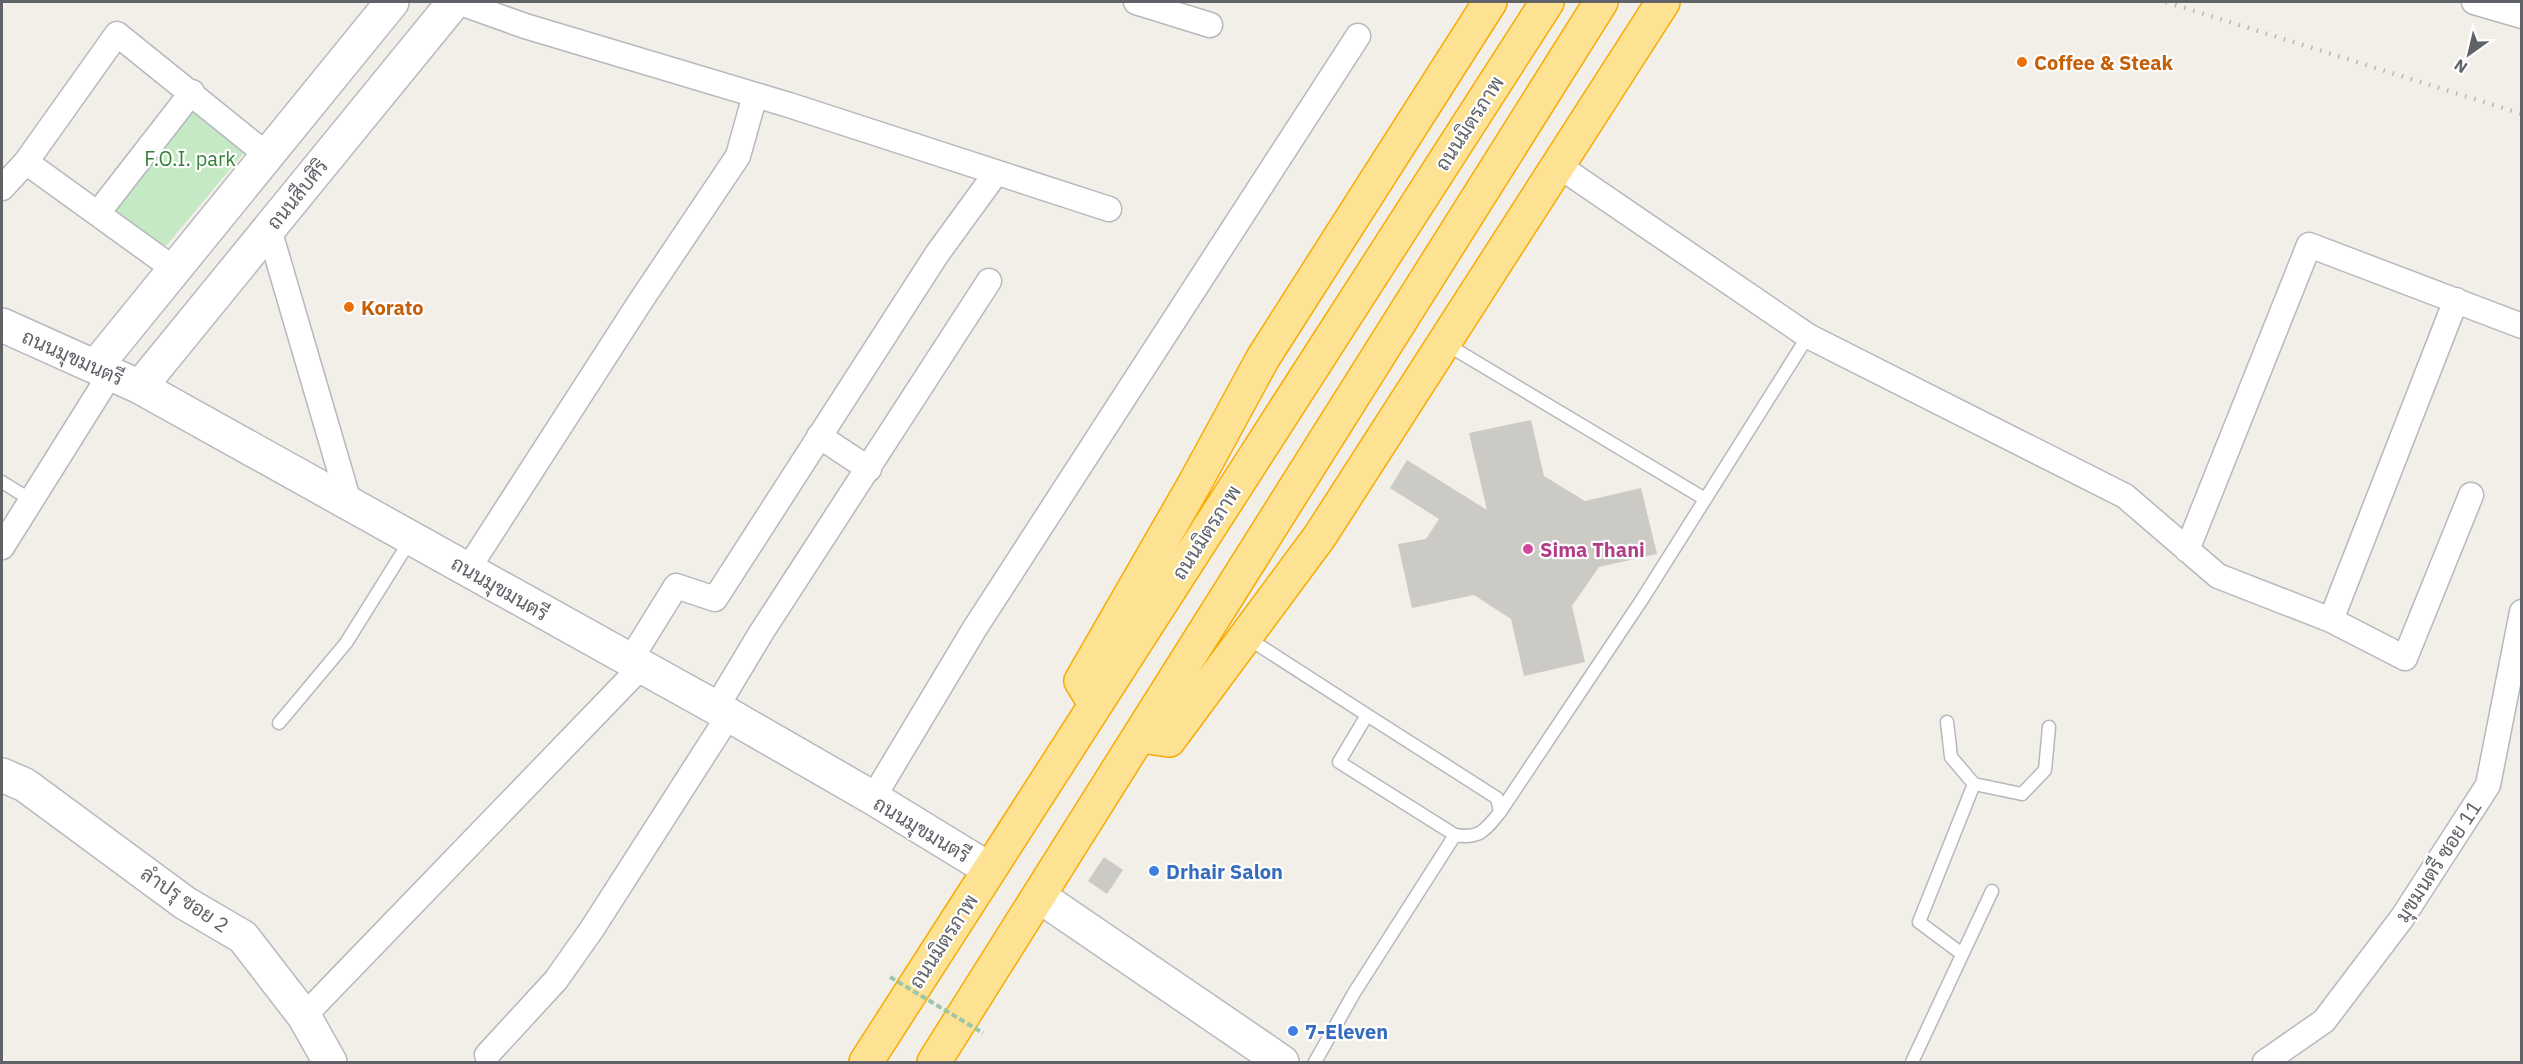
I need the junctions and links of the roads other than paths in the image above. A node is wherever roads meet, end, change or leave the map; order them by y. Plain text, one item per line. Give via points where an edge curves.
1 (392, 2) edge
2 (456, 2) edge
3 (1136, 2) edge
4 (1490, 2) edge
5 (1547, 2) edge
6 (1601, 2) edge
7 (1663, 2) edge
8 (2474, 2) edge
9 (2517, 10) edge
10 (1210, 25) dead end
11 (1358, 36) dead end
12 (192, 92) junction
13 (755, 95) junction
14 (267, 155) junction
15 (26, 162) junction
16 (1558, 166) junction
17 (996, 173) junction
18 (2, 188) edge
19 (1109, 209) dead end
20 (99, 213) junction
21 (269, 229) junction
22 (174, 269) junction
23 (989, 281) dead end
24 (2456, 300) junction
25 (2, 325) edge
26 (2522, 326) edge
27 (1808, 336) junction
28 (1445, 343) junction
29 (116, 375) junction
30 (819, 435) junction
31 (869, 468) junction
32 (2, 482) edge
33 (2471, 495) dead end
34 (1705, 499) junction
35 (31, 500) junction
36 (349, 502) junction
37 (411, 537) junction
38 (2, 547) edge
39 (2187, 550) junction
40 (468, 569) junction
41 (2522, 612) edge
42 (2331, 620) junction
43 (1246, 636) junction
44 (634, 665) junction
45 (1095, 704) junction
46 (723, 712) junction
47 (1367, 716) junction
48 (1947, 722) dead end
49 (279, 723) dead end
50 (2049, 727) dead end
51 (1141, 736) junction
52 (2, 775) edge
53 (1974, 784) junction
54 (873, 798) junction
55 (1500, 812) junction
56 (1455, 835) junction
57 (989, 869) junction
58 (1992, 891) dead end
59 (1039, 896) junction
60 (1962, 954) junction
61 (304, 1016) junction
62 (487, 1055) dead end
63 (330, 1062) edge
64 (866, 1062) edge
65 (934, 1062) edge
66 (1282, 1062) edge
67 (1315, 1062) edge
68 (1912, 1062) edge
69 (2265, 1062) edge

1 - 14 street
2 - 13 street
2 - 21 street, ถนนสืบศิริ
3 - 10 street
4 - 45 highway via 1263,358 1081,681
5 - 45 highway, ถนนมิตรภาพ
6 - 51 highway
7 - 16 highway
8 - 9 street
11 - 54 street via 975,628
12 - 14 street
12 - 15 street via 117,34
12 - 20 street
13 - 17 street
13 - 40 street via 738,156
14 - 22 street
15 - 18 street
15 - 20 street
16 - 27 street
16 - 28 highway
17 - 19 street
17 - 30 street via 937,254
20 - 22 street
21 - 29 street, ถนนสืบศิริ
21 - 36 street
22 - 29 street
23 - 31 street
24 - 26 street
24 - 39 street via 2309,245
24 - 42 street
25 - 29 street, ถนนมุขมนตรี
27 - 34 lane
27 - 39 street via 2126,496
28 - 34 lane
28 - 43 highway via 1320,536
29 - 35 street
29 - 36 street, ถนนมุขมนตรี
30 - 31 street
30 - 44 street via 715,599 676,586
31 - 46 street
32 - 35 lane
33 - 42 street via 2405,658
34 - 55 lane
35 - 38 street
36 - 37 street, ถนนมุขมนตรี
37 - 40 street, ถนนมุขมนตรี
37 - 49 lane via 346,643
39 - 42 street via 2218,576
40 - 44 street, ถนนมุขมนตรี
41 - 69 street, มุขมนตรี ซอย 11 via 2488,785 2402,918 2324,1021
43 - 47 lane
43 - 51 highway via 1169,740
44 - 46 street, ถนนมุขมนตรี
44 - 61 street
45 - 57 highway, ถนนมิตรภาพ
46 - 54 street, ถนนมุขมนตรี
46 - 62 street via 592,929 556,980
47 - 55 lane via 1497,798
47 - 56 lane via 1339,762
48 - 53 lane via 1951,758
50 - 53 lane via 2045,770 2022,794
51 - 59 highway
52 - 61 street, ลำปรุ ซอย 2 via 25,784 185,903 243,937
53 - 60 lane via 1919,922
54 - 57 street, ถนนมุขมนตรี
55 - 56 lane via 1488,828 1471,838
56 - 67 lane via 1354,993
57 - 64 highway, ถนนมิตรภาพ
58 - 60 lane
59 - 65 highway
59 - 66 street
60 - 68 lane
61 - 63 street, ลำปรุ ซอย 2

